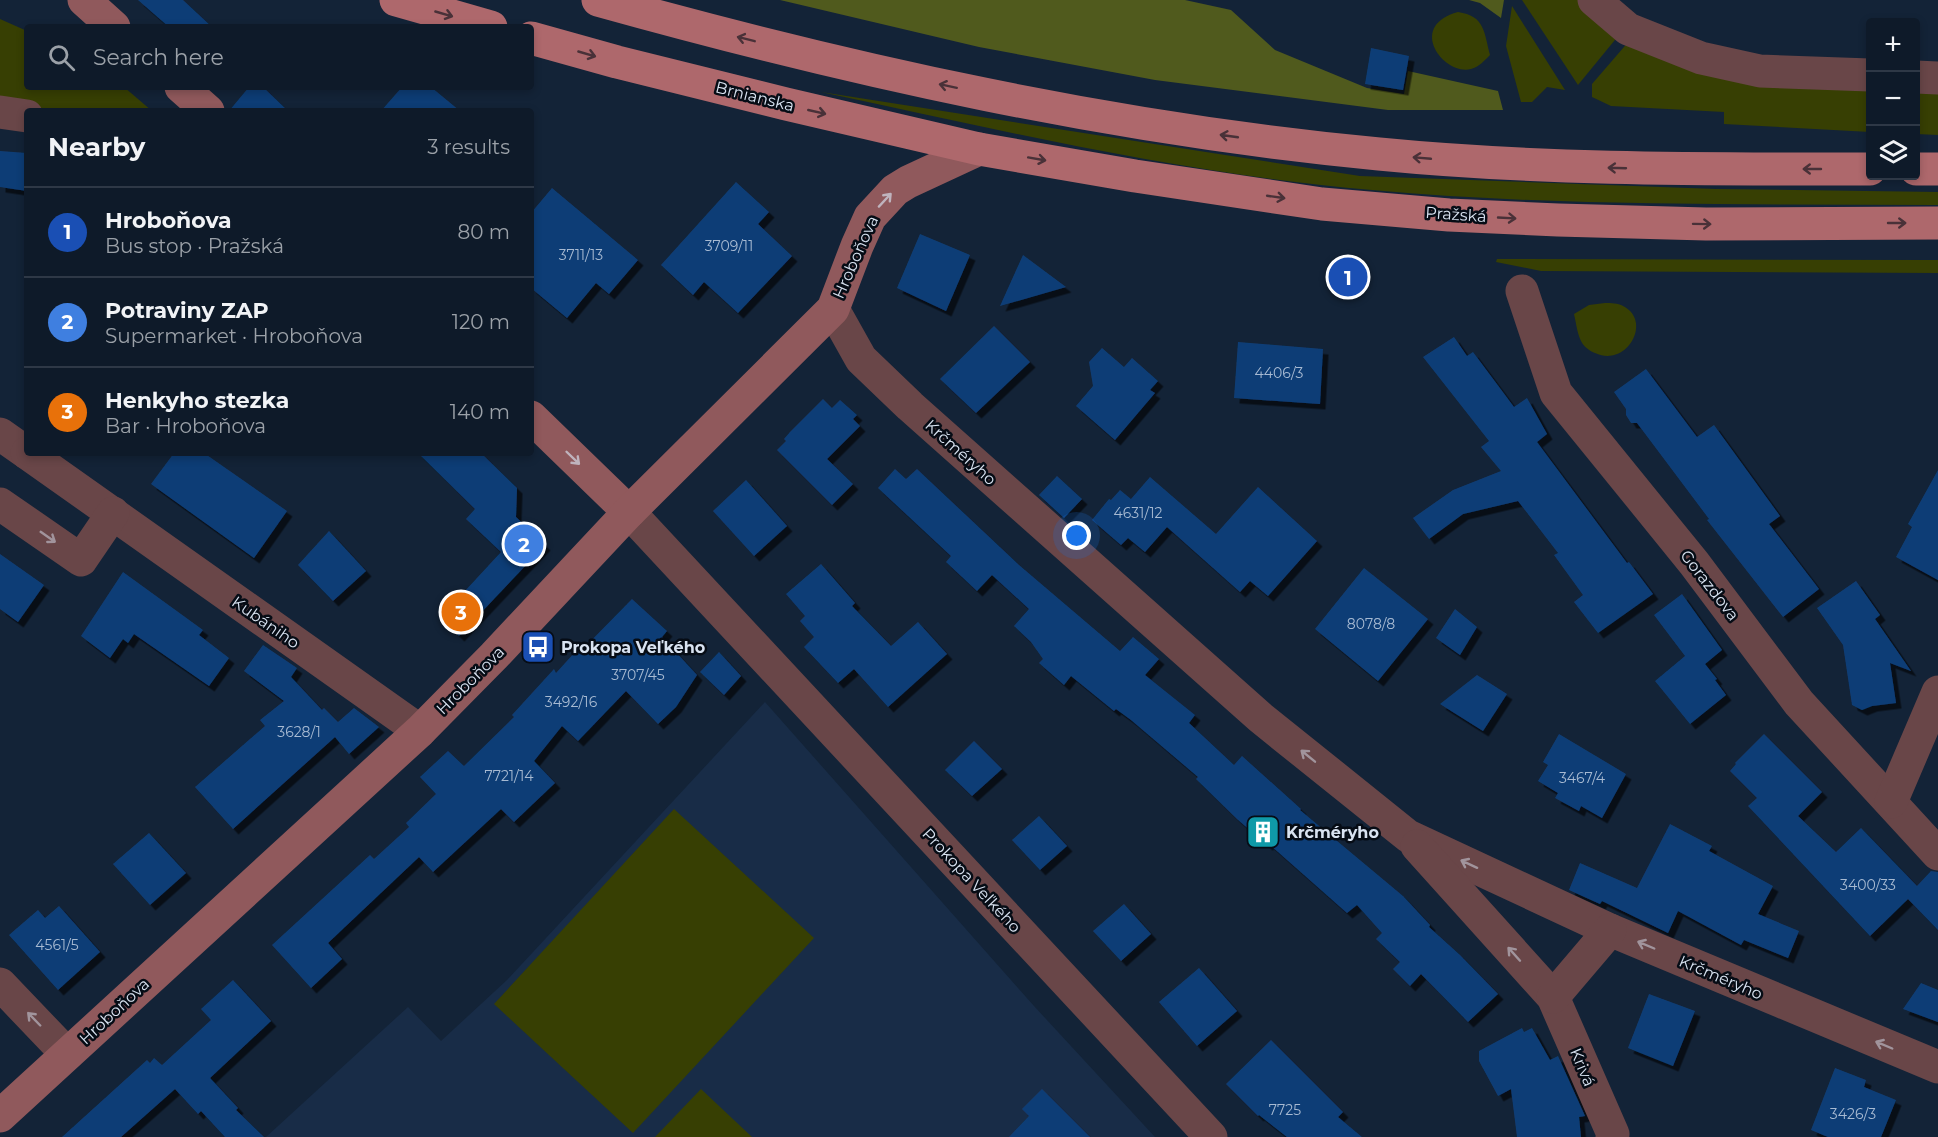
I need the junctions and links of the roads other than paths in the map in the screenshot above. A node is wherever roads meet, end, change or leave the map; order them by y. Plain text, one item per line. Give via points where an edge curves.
1 (84, 0) edge
2 (396, 0) edge
3 (598, 0) edge
4 (1594, 0) edge
5 (111, 24) edge
6 (480, 24) edge
7 (534, 39) edge
8 (1866, 75) edge
9 (1920, 77) edge
10 (1938, 78) edge
11 (184, 90) edge
12 (205, 108) edge
13 (0, 112) edge
14 (24, 116) edge
15 (980, 149) junction
16 (1866, 169) edge
17 (1920, 169) edge
18 (1938, 169) edge
19 (1938, 223) edge
20 (1522, 291) dead end
21 (833, 309) junction
22 (534, 420) edge
23 (0, 434) edge
24 (24, 451) edge
25 (31, 456) edge
26 (0, 504) edge
27 (629, 512) junction
28 (113, 513) junction
29 (1938, 692) edge
30 (420, 731) junction
31 (1891, 802) junction
32 (1408, 836) junction
33 (1938, 854) edge
34 (1610, 930) junction
35 (0, 984) edge
36 (1553, 997) junction
37 (67, 1054) junction
38 (1938, 1068) edge
39 (0, 1116) edge
40 (1211, 1137) edge
41 (1612, 1137) edge

1 - 5 street
2 -> 6 main road
16 -> 3 main road via 1639,169 1476,162 1377,154 1157,126 1005,98 803,53
4 - 8 street via 1628,29 1701,58 1760,71
7 -> 15 main road, Brnianska
9 - 10 street
11 - 12 street
13 - 14 street
15 -> 19 main road, Pražská via 1322,204 1449,215 1706,224
21 -> 15 street, Hroboňova via 870,217 883,202 901,185
17 - 18 main road
20 - 31 street, Gorazdova via 1556,393 1694,563 1799,703
21 - 27 street, Hroboňova
32 -> 21 street, Krčméryho via 1261,718 910,406 861,359
22 -> 27 street, Prokopa Veľkého
23 - 24 street, Kubániho
25 - 28 street, Kubániho
26 -> 28 street via 81,560
27 - 30 street, Hroboňova
27 - 40 street, Prokopa Veľkého
28 - 30 street, Kubániho
29 - 31 street
30 - 37 street, Hroboňova
31 - 33 street, Gorazdova
34 -> 32 street, Krčméryho
36 -> 32 street, Krčméryho
34 - 36 street
38 -> 34 street, Krčméryho
37 -> 35 street
36 - 41 street, Krivá
37 - 39 street, Hroboňova

